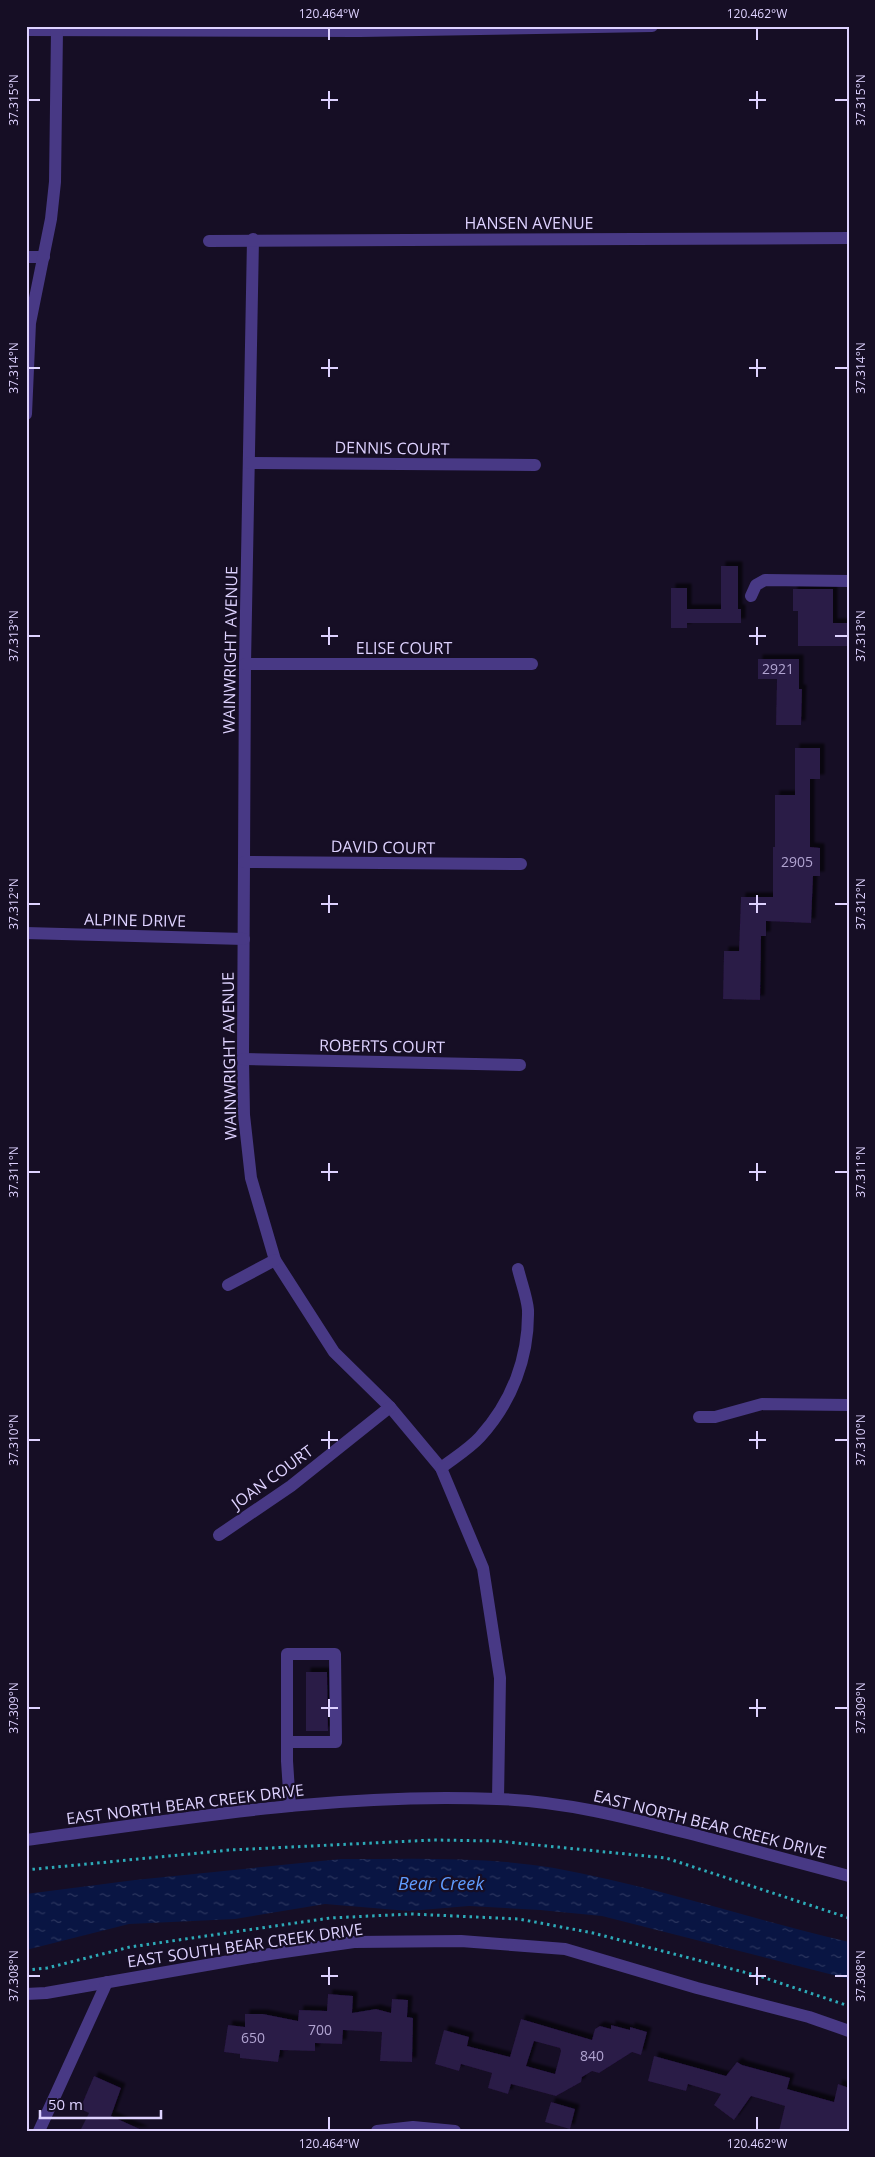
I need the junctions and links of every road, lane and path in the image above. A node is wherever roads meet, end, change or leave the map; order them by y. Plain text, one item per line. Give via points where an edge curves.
1 (652, 26) edge
2 (608, 27) edge
3 (280, 28) edge
4 (360, 28) edge
5 (472, 28) edge
6 (26, 30) edge
7 (57, 30) junction
8 (849, 238) edge
9 (253, 239) junction
10 (209, 241) dead end
11 (26, 257) edge
12 (44, 257) junction
13 (26, 414) edge
14 (249, 463) junction
15 (535, 465) dead end
16 (849, 582) edge
17 (751, 596) dead end
18 (245, 664) junction
19 (532, 664) dead end
20 (244, 862) junction
21 (521, 864) dead end
22 (26, 933) edge
23 (244, 939) junction
24 (243, 1059) junction
25 (520, 1065) dead end
26 (274, 1260) junction
27 (518, 1269) dead end
28 (228, 1285) dead end
29 (849, 1405) edge
30 (390, 1407) junction
31 (699, 1417) dead end
32 (441, 1468) junction
33 (219, 1536) dead end
34 (287, 1742) junction
35 (498, 1799) junction
36 (290, 1806) junction
37 (26, 1840) edge
38 (26, 1870) edge
39 (849, 1876) edge
40 (849, 1918) edge
41 (107, 1982) junction
42 (26, 1994) edge
43 (849, 2031) edge
44 (39, 2131) edge
45 (377, 2131) edge
46 (455, 2131) edge

1 - 2 street
2 - 5 street
3 - 4 street
3 - 7 street
4 - 5 street
6 - 7 street
7 - 12 street via 55,182
8 - 9 street, HANSEN AVENUE
9 - 10 street, HANSEN AVENUE
9 - 14 street, WAINWRIGHT AVENUE
11 - 12 street
12 - 13 street via 30,323
14 - 15 street, DENNIS COURT
14 - 18 street, WAINWRIGHT AVENUE
16 - 17 street via 765,580 756,585
18 - 19 street, ELISE COURT
18 - 20 street, WAINWRIGHT AVENUE
20 - 21 street, DAVID COURT
20 - 23 street, WAINWRIGHT AVENUE
22 - 23 street, ALPINE DRIVE
23 - 24 street, WAINWRIGHT AVENUE
24 - 25 street, ROBERTS COURT
24 - 26 street, WAINWRIGHT AVENUE via 244,1115 251,1178
26 - 28 street
26 - 30 street, WAINWRIGHT AVENUE via 334,1352
27 - 32 street via 528,1309 526,1342 512,1391 479,1438
29 - 31 street via 762,1404 715,1417
30 - 32 street, WAINWRIGHT AVENUE
30 - 33 street, JOAN COURT via 291,1486
32 - 35 street, WAINWRIGHT AVENUE via 484,1568 500,1678
34 - 34 street via 287,1654 335,1654 336,1742
34 - 36 street
35 - 36 street, EAST NORTH BEAR CREEK DRIVE via 402,1799
35 - 39 street, EAST NORTH BEAR CREEK DRIVE via 621,1816
36 - 37 street, EAST NORTH BEAR CREEK DRIVE
38 - 40 path via 230,1850 433,1840 497,1841 666,1858
41 - 42 street, EAST SOUTH BEAR CREEK DRIVE
41 - 43 street, EAST SOUTH BEAR CREEK DRIVE via 354,1942 460,1941 565,1949
41 - 44 street
45 - 46 street via 413,2127

